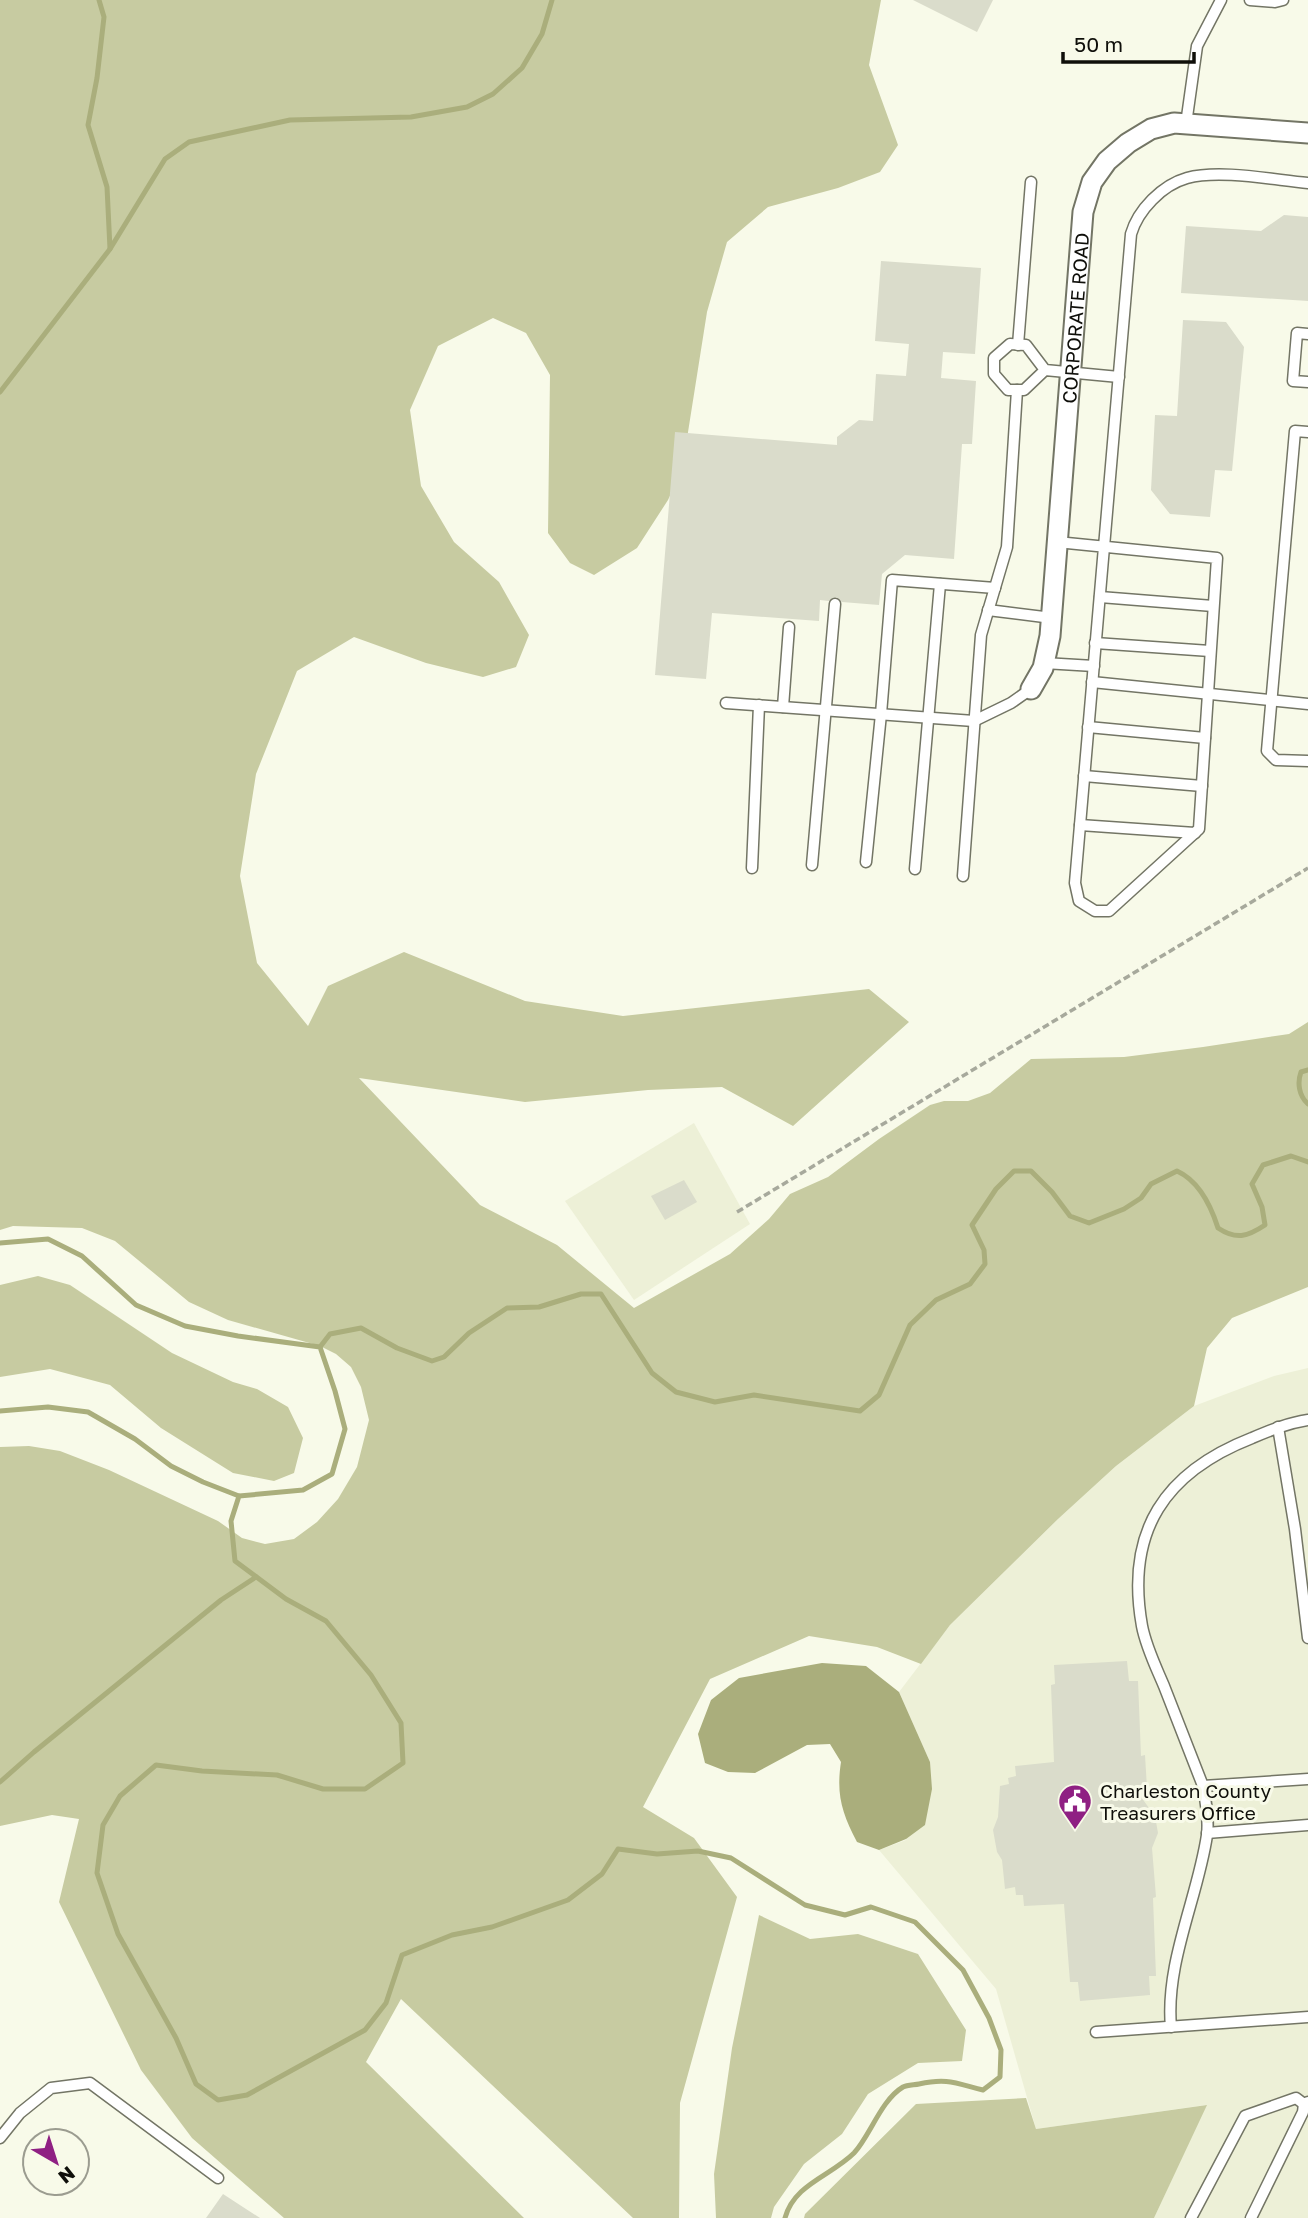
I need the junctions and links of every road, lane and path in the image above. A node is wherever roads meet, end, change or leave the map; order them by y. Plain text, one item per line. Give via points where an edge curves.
1 (1221, 0) edge
2 (1250, 0) edge
3 (1283, 0) edge
4 (1186, 124) junction
5 (1308, 133) edge
6 (1031, 182) dead end
7 (1308, 183) edge
8 (1308, 334) edge
9 (1018, 345) junction
10 (1045, 370) junction
11 (1070, 374) junction
12 (1119, 377) junction
13 (1308, 382) edge
14 (1017, 390) junction
15 (1308, 432) edge
16 (1057, 542) junction
17 (1104, 548) junction
18 (940, 584) junction
19 (995, 588) junction
20 (1100, 597) junction
21 (835, 604) dead end
22 (1213, 606) junction
23 (988, 610) junction
24 (1052, 618) junction
25 (789, 627) dead end
26 (1095, 643) junction
27 (1210, 651) junction
28 (1044, 663) junction
29 (1094, 666) junction
30 (1092, 682) junction
31 (1031, 689) joint
32 (1207, 695) junction
33 (1271, 701) junction
34 (726, 702) dead end
35 (1308, 704) edge
36 (759, 705) junction
37 (783, 707) junction
38 (824, 710) junction
39 (881, 714) junction
40 (929, 718) junction
41 (974, 721) junction
42 (1088, 727) junction
43 (1205, 738) junction
44 (1308, 761) edge
45 (1084, 776) junction
46 (1202, 786) junction
47 (1080, 825) junction
48 (1195, 833) junction
49 (866, 862) dead end
50 (812, 865) dead end
51 (752, 868) dead end
52 (1308, 868) edge
53 (915, 869) dead end
54 (963, 876) dead end
55 (737, 1212) dead end
56 (1308, 1420) edge
57 (1278, 1427) junction
58 (1308, 1638) edge
59 (1308, 1779) edge
60 (1203, 1786) junction
61 (1308, 1825) edge
62 (1207, 1833) junction
63 (1308, 2017) edge
64 (1171, 2027) junction
65 (1096, 2032) dead end
66 (1306, 2103) edge
67 (0, 2138) edge
68 (218, 2178) dead end
69 (1191, 2218) edge
70 (1251, 2218) edge

1 - 4 lane via 1198,46
2 - 3 lane
4 - 5 street, CORPORATE ROAD
4 - 11 street, CORPORATE ROAD via 1151,130 1128,143 1092,182 1083,212
6 - 9 lane
7 - 12 lane via 1212,175 1185,178 1148,204 1131,234
8 - 13 lane via 1297,333 1293,381
9 - 10 lane via 1026,345
9 - 14 lane via 1010,344 994,358 995,374 1008,390
10 - 11 lane
10 - 14 lane via 1024,390
11 - 12 lane
11 - 16 street, CORPORATE ROAD
12 - 17 lane
14 - 19 lane via 1007,547
15 - 33 lane via 1295,431
16 - 17 lane
16 - 24 street, CORPORATE ROAD
17 - 20 lane
17 - 22 lane via 1217,558
18 - 19 lane
18 - 39 lane via 892,580
18 - 40 lane
19 - 23 lane
20 - 22 lane
20 - 26 lane
21 - 38 lane
22 - 27 lane
23 - 24 lane
23 - 41 lane via 981,635
24 - 28 street, CORPORATE ROAD
25 - 37 lane
26 - 27 lane
26 - 29 lane
27 - 32 lane
28 - 29 lane
28 - 31 street, CORPORATE ROAD
29 - 30 lane
30 - 32 lane
30 - 42 lane
31 - 41 lane
32 - 33 lane
32 - 43 lane
33 - 35 lane
33 - 44 lane via 1267,751 1276,760
34 - 36 lane
36 - 37 lane
36 - 51 lane
37 - 38 lane
38 - 39 lane
38 - 50 lane
39 - 40 lane
39 - 49 lane
40 - 41 lane
40 - 53 lane
41 - 54 lane
42 - 43 lane
42 - 45 lane
43 - 46 lane
45 - 46 lane
45 - 47 lane
46 - 48 lane
47 - 48 lane
47 - 48 lane via 1075,883 1079,901 1095,911 1110,911
52 - 55 path
56 - 57 lane
57 - 58 lane
57 - 60 lane via 1233,1445 1191,1470 1151,1520 1140,1553 1138,1592 1143,1628
59 - 60 lane
60 - 62 lane
61 - 62 lane
62 - 64 lane via 1173,1979
63 - 64 lane
64 - 65 lane
66 - 69 lane via 1296,2098 1245,2116
66 - 70 lane
67 - 68 lane via 20,2113 51,2088 90,2083

